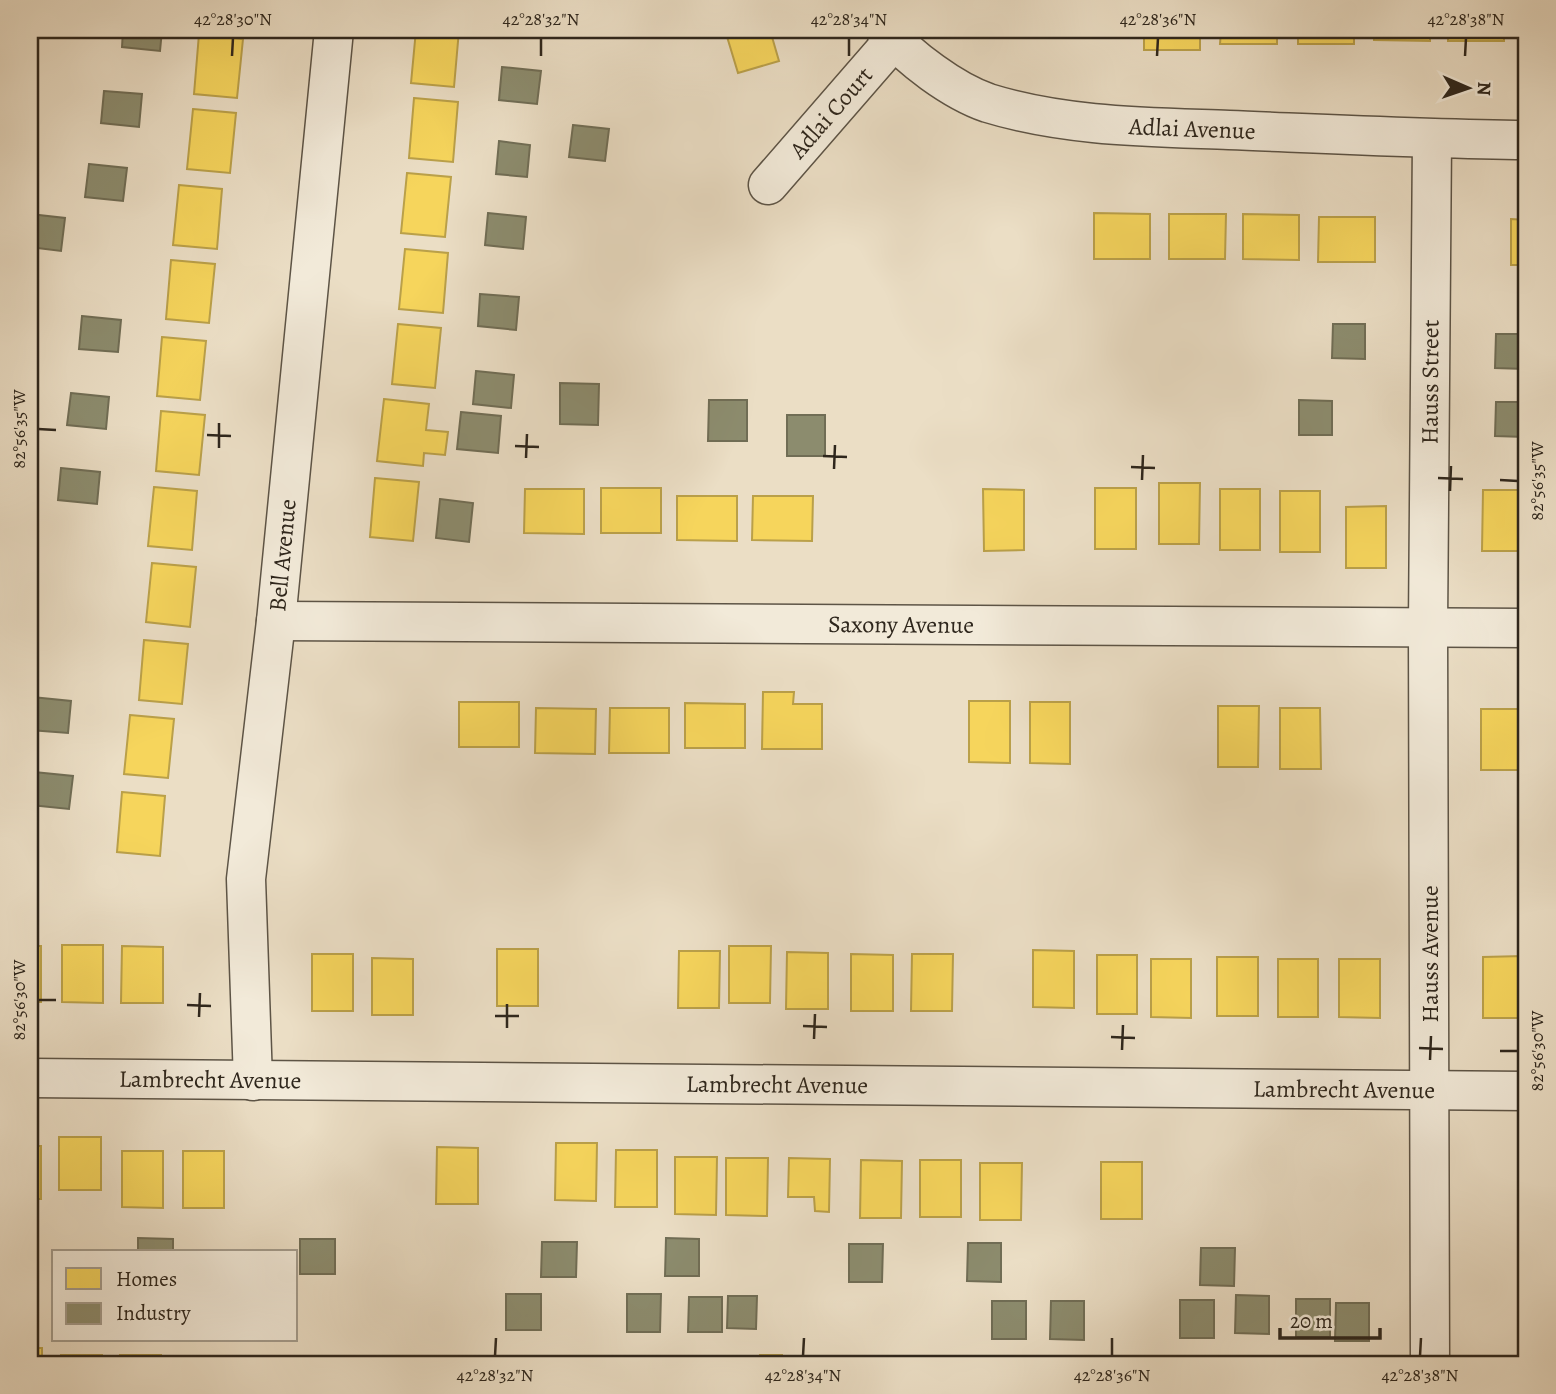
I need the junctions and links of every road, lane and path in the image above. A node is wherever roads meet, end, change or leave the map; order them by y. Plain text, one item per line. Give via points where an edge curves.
1 (334, 30) edge
2 (889, 35) edge
3 (1432, 139) junction
4 (1526, 140) edge
5 (768, 185) dead end
6 (276, 621) junction
7 (1428, 627) junction
8 (1526, 628) edge
9 (30, 1078) edge
10 (253, 1081) junction
11 (1430, 1090) junction
12 (1526, 1091) edge
13 (1430, 1364) edge

1 - 6 street, Bell Avenue
2 - 3 street, Adlai Avenue via 936,76 985,102 1039,117
2 - 5 street, Adlai Court
3 - 4 street, Adlai Avenue
3 - 7 street, Hauss Street
6 - 7 street, Saxony Avenue
6 - 10 street, Bell Avenue via 246,879
7 - 8 street, Saxony Avenue
7 - 11 street, Hauss Avenue
9 - 10 street, Lambrecht Avenue
10 - 11 street, Lambrecht Avenue
11 - 12 street, Lambrecht Avenue
11 - 13 street, Hauss Avenue

